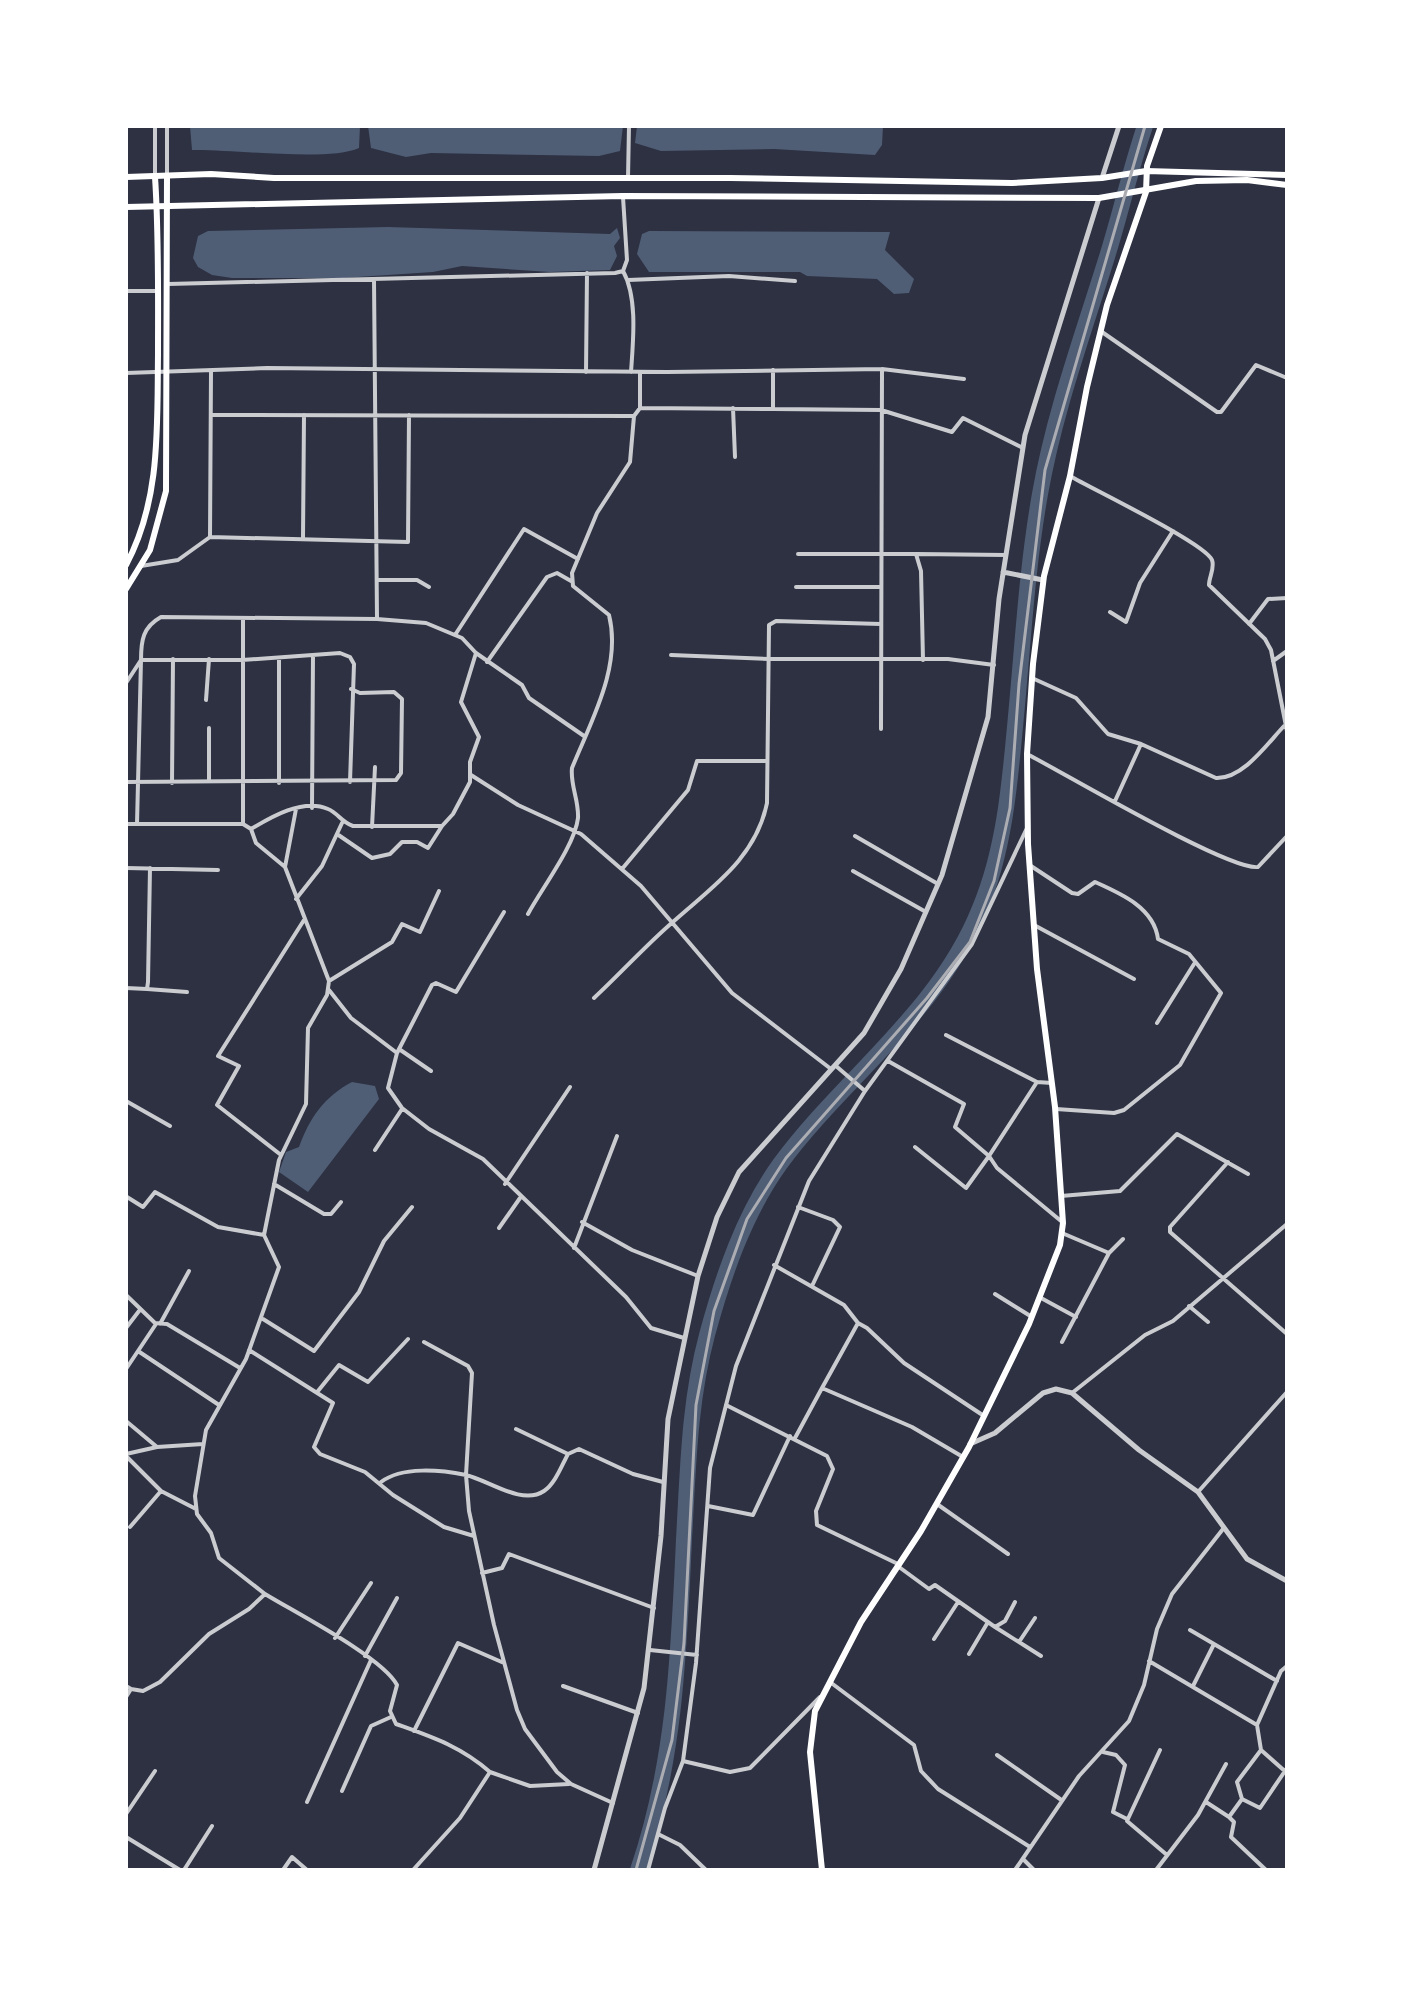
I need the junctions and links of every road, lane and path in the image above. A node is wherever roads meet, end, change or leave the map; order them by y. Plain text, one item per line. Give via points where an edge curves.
1 (155, 126) edge
2 (167, 126) edge
3 (629, 126) edge
4 (1119, 126) edge
5 (1161, 126) edge
6 (1146, 171) junction
7 (1287, 175) edge
8 (167, 176) junction
9 (126, 177) edge
10 (155, 177) junction
11 (628, 178) junction
12 (1102, 178) junction
13 (1287, 185) edge
14 (1146, 192) junction
15 (623, 196) junction
16 (1102, 197) junction
17 (167, 206) junction
18 (126, 207) edge
19 (157, 207) junction
20 (623, 271) junction
21 (587, 273) junction
22 (374, 280) junction
23 (628, 280) junction
24 (795, 281) dead end
25 (168, 284) junction
26 (126, 291) edge
27 (159, 291) junction
28 (1102, 332) junction
29 (882, 369) junction
30 (773, 370) junction
31 (168, 371) junction
32 (157, 372) junction
33 (211, 372) junction
34 (373, 372) junction
35 (586, 372) junction
36 (631, 372) junction
37 (640, 372) junction
38 (126, 373) edge
39 (1287, 378) edge
40 (964, 379) dead end
41 (640, 408) junction
42 (733, 408) junction
43 (773, 409) junction
44 (881, 410) junction
45 (212, 415) junction
46 (304, 415) junction
47 (374, 415) junction
48 (409, 415) junction
49 (634, 416) junction
50 (1023, 448) junction
51 (735, 457) dead end
52 (1070, 476) junction
53 (1173, 531) junction
54 (210, 537) junction
55 (303, 538) junction
56 (375, 540) junction
57 (798, 554) dead end
58 (881, 554) junction
59 (916, 554) junction
60 (1006, 555) junction
61 (578, 559) junction
62 (126, 565) edge
63 (141, 566) junction
64 (1003, 572) junction
65 (377, 580) junction
66 (1043, 580) junction
67 (571, 581) junction
68 (429, 587) dead end
69 (796, 587) dead end
70 (881, 587) junction
71 (126, 589) edge
72 (1287, 598) edge
73 (1110, 612) dead end
74 (243, 619) junction
75 (377, 619) junction
76 (881, 624) junction
77 (1249, 624) junction
78 (455, 635) junction
79 (1287, 651) edge
80 (476, 653) junction
81 (313, 655) junction
82 (671, 655) dead end
83 (279, 658) junction
84 (173, 659) junction
85 (209, 659) junction
86 (768, 659) junction
87 (141, 660) junction
88 (242, 660) junction
89 (881, 660) junction
90 (923, 660) junction
91 (1273, 661) junction
92 (487, 662) junction
93 (994, 665) junction
94 (1032, 678) junction
95 (126, 683) edge
96 (351, 689) junction
97 (206, 700) dead end
98 (209, 728) dead end
99 (1286, 728) edge
100 (881, 729) dead end
101 (584, 736) junction
102 (1141, 744) junction
103 (1027, 754) junction
104 (766, 761) junction
105 (375, 767) dead end
106 (471, 775) junction
107 (209, 781) junction
108 (375, 781) junction
109 (126, 782) edge
110 (244, 782) junction
111 (350, 782) junction
112 (138, 783) junction
113 (172, 783) junction
114 (279, 783) junction
115 (313, 783) junction
116 (1115, 801) junction
117 (312, 808) junction
118 (296, 809) junction
119 (342, 823) junction
120 (126, 824) edge
121 (137, 824) junction
122 (243, 824) junction
123 (442, 826) junction
124 (372, 827) junction
125 (1028, 827) junction
126 (251, 829) junction
127 (576, 831) junction
128 (337, 834) junction
129 (855, 836) dead end
130 (1287, 836) edge
131 (1029, 864) junction
132 (285, 867) junction
133 (126, 868) edge
134 (150, 868) junction
135 (622, 869) junction
136 (218, 870) dead end
137 (853, 871) dead end
138 (938, 884) junction
139 (439, 891) dead end
140 (296, 899) junction
141 (504, 912) dead end
142 (926, 912) junction
143 (528, 914) dead end
144 (304, 920) junction
145 (672, 922) junction
146 (1034, 925) junction
147 (1194, 964) junction
148 (1134, 979) dead end
149 (329, 981) junction
150 (126, 988) edge
151 (147, 989) junction
152 (329, 989) junction
153 (187, 992) dead end
154 (594, 998) dead end
155 (1157, 1023) dead end
156 (946, 1035) dead end
157 (398, 1051) junction
158 (888, 1061) junction
159 (834, 1068) junction
160 (431, 1071) dead end
161 (1037, 1082) junction
162 (1052, 1083) junction
163 (570, 1087) dead end
164 (865, 1091) junction
165 (126, 1101) edge
166 (402, 1108) junction
167 (1056, 1109) junction
168 (170, 1126) dead end
169 (617, 1136) dead end
170 (915, 1147) dead end
171 (375, 1150) dead end
172 (281, 1155) junction
173 (989, 1156) junction
174 (1228, 1162) junction
175 (1248, 1174) dead end
176 (274, 1184) junction
177 (505, 1184) junction
178 (1061, 1196) junction
179 (127, 1197) edge
180 (520, 1198) junction
181 (341, 1202) dead end
182 (797, 1206) junction
183 (412, 1207) dead end
184 (582, 1222) junction
185 (1063, 1223) junction
186 (1287, 1224) edge
187 (499, 1228) dead end
188 (1062, 1233) junction
189 (264, 1235) junction
190 (1123, 1239) dead end
191 (574, 1248) junction
192 (1109, 1253) junction
193 (774, 1265) junction
194 (189, 1271) dead end
195 (698, 1276) junction
196 (1222, 1277) junction
197 (812, 1286) junction
198 (995, 1294) dead end
199 (126, 1295) edge
200 (1041, 1298) junction
201 (1189, 1306) junction
202 (139, 1310) junction
203 (1032, 1317) junction
204 (1076, 1317) junction
205 (263, 1319) junction
206 (1208, 1322) dead end
207 (858, 1323) junction
208 (158, 1324) junction
209 (126, 1328) edge
210 (1287, 1334) edge
211 (684, 1338) junction
212 (408, 1339) dead end
213 (424, 1342) dead end
214 (1062, 1342) dead end
215 (249, 1350) junction
216 (138, 1351) junction
217 (241, 1368) junction
218 (126, 1369) edge
219 (822, 1388) junction
220 (318, 1391) junction
221 (1072, 1393) junction
222 (1286, 1396) edge
223 (726, 1405) junction
224 (219, 1406) junction
225 (984, 1416) junction
226 (126, 1421) edge
227 (516, 1429) dead end
228 (792, 1437) junction
229 (203, 1444) junction
230 (970, 1444) junction
231 (157, 1447) junction
232 (568, 1454) junction
233 (126, 1455) edge
234 (963, 1457) junction
235 (466, 1475) junction
236 (663, 1482) junction
237 (381, 1483) junction
238 (161, 1491) junction
239 (1198, 1492) junction
240 (937, 1504) junction
241 (708, 1506) junction
242 (196, 1509) junction
243 (130, 1527) dead end
244 (1223, 1529) junction
245 (474, 1536) junction
246 (1008, 1554) dead end
247 (900, 1566) junction
248 (482, 1573) junction
249 (1287, 1581) edge
250 (371, 1583) dead end
251 (265, 1594) junction
252 (397, 1598) dead end
253 (958, 1602) junction
254 (1015, 1602) dead end
255 (654, 1608) junction
256 (1035, 1618) dead end
257 (988, 1622) junction
258 (995, 1627) junction
259 (1190, 1630) dead end
260 (335, 1638) junction
261 (934, 1639) dead end
262 (1019, 1642) junction
263 (1214, 1644) junction
264 (650, 1650) junction
265 (969, 1654) dead end
266 (697, 1655) junction
267 (365, 1656) junction
268 (1041, 1656) dead end
269 (371, 1660) junction
270 (1149, 1661) junction
271 (504, 1663) junction
272 (1287, 1666) edge
273 (829, 1681) junction
274 (1277, 1681) junction
275 (563, 1686) dead end
276 (1193, 1686) junction
277 (128, 1688) edge
278 (822, 1695) junction
279 (126, 1697) edge
280 (638, 1713) junction
281 (391, 1717) junction
282 (1257, 1725) junction
283 (414, 1731) junction
284 (1160, 1750) dead end
285 (1261, 1750) junction
286 (1103, 1752) junction
287 (997, 1755) dead end
288 (683, 1761) junction
289 (1226, 1764) dead end
290 (155, 1771) dead end
291 (1286, 1771) edge
292 (490, 1772) junction
293 (571, 1784) junction
294 (342, 1791) dead end
295 (1242, 1799) junction
296 (1060, 1800) junction
297 (307, 1802) dead end
298 (1205, 1802) junction
299 (613, 1803) junction
300 (126, 1814) edge
301 (1229, 1817) junction
302 (1127, 1819) junction
303 (212, 1826) dead end
304 (658, 1834) junction
305 (126, 1837) edge
306 (1030, 1847) junction
307 (1167, 1855) junction
308 (1023, 1859) junction
309 (182, 1870) edge
310 (283, 1870) edge
311 (307, 1870) edge
312 (413, 1870) edge
313 (594, 1870) edge
314 (648, 1870) edge
315 (706, 1870) edge
316 (822, 1870) edge
317 (1015, 1870) edge
318 (1034, 1870) edge
319 (1156, 1870) edge
320 (1266, 1870) edge

1 - 10 street
2 - 8 street
3 - 11 street
4 - 12 street
5 - 6 main road
6 - 7 main road
6 - 12 main road
6 - 14 main road
8 - 10 main road
8 - 11 main road
8 - 17 main road
9 - 10 main road
10 - 19 main road
11 - 12 main road via 1012,183
13 - 14 main road via 1196,181
14 - 16 main road
14 - 28 main road
15 - 16 main road
15 - 17 main road
15 - 20 street
16 - 50 street via 1056,327
17 - 19 main road
17 - 25 main road
18 - 19 main road
19 - 27 main road
20 - 21 street
20 - 23 street
21 - 22 street
21 - 35 street
22 - 25 street
22 - 34 street
23 - 24 street via 729,276
23 - 36 street
25 - 31 main road
26 - 27 street
27 - 32 main road
28 - 39 street via 1217,412 1256,365
28 - 52 main road
29 - 30 street
29 - 40 street
29 - 44 street
30 - 37 street
30 - 43 street
31 - 32 street
31 - 33 street
31 - 63 main road via 166,491 157,534
32 - 38 street
32 - 62 main road via 152,498
33 - 34 street
33 - 45 street
34 - 35 street
34 - 47 street
35 - 36 street
36 - 37 street
37 - 41 street
41 - 42 street
41 - 49 street
42 - 43 street
42 - 51 street
43 - 44 street
44 - 50 street via 952,432 966,419
44 - 58 street
45 - 46 street
45 - 54 street
46 - 47 street
46 - 55 street
47 - 48 street
47 - 56 street
48 - 49 street
48 - 56 street via 408,542
49 - 61 street via 630,462 609,490
50 - 60 street
52 - 53 street
52 - 66 main road
53 - 73 street via 1140,583 1126,622
53 - 77 street via 1208,554 1213,565 1209,585
54 - 55 street
54 - 63 street via 178,560
55 - 56 street
56 - 65 street
57 - 58 street
58 - 59 street
58 - 70 street
59 - 60 street
59 - 90 street
60 - 64 street
61 - 67 street
61 - 78 street via 524,529
63 - 71 main road
64 - 66 street
64 - 93 street
65 - 68 street via 417,580
65 - 75 street
66 - 94 main road
67 - 92 street via 557,573 547,577
67 - 101 street via 609,615 613,634 606,677
69 - 70 street
70 - 76 street
72 - 77 street via 1268,599
74 - 75 street
74 - 87 street via 161,617 141,640
74 - 88 street
75 - 78 street via 426,623
76 - 86 street via 772,622
76 - 89 street
77 - 91 street via 1265,639
78 - 80 street
79 - 91 street
80 - 92 street
80 - 106 street via 461,702 479,737
81 - 83 street
81 - 96 street via 350,657
81 - 115 street
82 - 86 street
83 - 88 street
83 - 114 street
84 - 85 street
84 - 87 street
84 - 113 street
85 - 88 street
85 - 97 street
86 - 89 street
86 - 104 street
87 - 95 street
87 - 112 street
88 - 110 street
89 - 90 street
89 - 100 street
90 - 93 street
91 - 99 street
92 - 101 street
93 - 138 street via 979,756
94 - 102 street via 1076,698 1108,734
94 - 103 main road
96 - 108 street via 394,692 402,699 401,773 396,780
96 - 111 street
98 - 107 street
99 - 102 street via 1226,778
101 - 127 street via 571,778 578,807
102 - 116 street
103 - 116 street
103 - 125 main road
104 - 135 street via 697,761 688,790
104 - 145 street via 765,815 748,849 731,873
105 - 108 street
106 - 123 street
106 - 127 street via 518,805
107 - 110 street
107 - 113 street
108 - 111 street
108 - 124 street
109 - 112 street
110 - 114 street
110 - 122 street
111 - 115 street
112 - 113 street
112 - 121 street
114 - 115 street
115 - 117 street
116 - 130 street via 1239,865 1258,867
117 - 118 street
117 - 119 street via 331,810
118 - 126 street
118 - 132 street
119 - 124 street
119 - 128 street
120 - 121 street
121 - 122 street
122 - 126 street
123 - 124 street
123 - 128 street via 428,848 402,842 390,854 372,858
125 - 131 main road
125 - 158 street via 972,944
126 - 132 street via 256,843
127 - 135 street
127 - 143 street
128 - 140 street
129 - 138 street
131 - 146 main road
131 - 147 street via 1072,893 1095,882 1127,899 1151,915 1158,939 1189,954
132 - 140 street
133 - 134 street
134 - 136 street
134 - 151 street
135 - 145 street
137 - 142 street
138 - 142 street
139 - 149 street via 420,932 402,924 392,942
140 - 144 street
141 - 157 street via 456,992 432,985
142 - 159 street via 864,1033
144 - 149 street
144 - 172 street via 218,1056 239,1066 217,1105
145 - 154 street
145 - 159 street via 743,1003
146 - 148 street
146 - 162 main road
147 - 155 street
147 - 167 street via 1221,993 1180,1065 1124,1110
149 - 152 street
150 - 151 street
151 - 153 street
152 - 157 street via 351,1018
152 - 172 street via 308,1028 306,1104
156 - 161 street
157 - 160 street
157 - 166 street via 388,1088
158 - 164 street
158 - 173 street via 964,1104 955,1127
159 - 164 street
159 - 195 street via 739,1172
161 - 162 street
161 - 173 street
162 - 167 main road
163 - 177 street
164 - 182 street
165 - 168 street
166 - 171 street
166 - 177 street via 442,1139 483,1159
167 - 178 main road
169 - 184 street
170 - 173 street via 966,1188
172 - 176 street
173 - 185 street
174 - 175 street
174 - 178 street via 1177,1134 1120,1191
174 - 196 street via 1170,1230
176 - 181 street via 324,1214 331,1214
176 - 189 street
177 - 180 street
178 - 185 main road
179 - 189 street via 143,1207 155,1192 218,1227
180 - 187 street
180 - 191 street
182 - 193 street
182 - 197 street via 840,1227
183 - 205 street via 384,1241 359,1292 314,1351
184 - 191 street
184 - 195 street via 632,1250
185 - 188 main road
186 - 196 street
188 - 192 street
188 - 200 main road
189 - 205 street via 279,1267
190 - 192 street
191 - 211 street via 651,1328
192 - 204 street
193 - 197 street
193 - 223 street
194 - 208 street
195 - 211 street
196 - 201 street
196 - 210 street
197 - 207 street via 844,1305
198 - 203 street
199 - 202 street
200 - 203 main road
200 - 204 street
201 - 206 street
201 - 221 street
202 - 208 street
202 - 209 street
203 - 225 main road
204 - 214 street
205 - 215 street
207 - 219 street
207 - 225 street via 904,1363
208 - 216 street
208 - 217 street via 167,1324
211 - 236 street via 668,1419
212 - 220 street via 368,1382 339,1365
213 - 235 street via 472,1373
215 - 217 street
215 - 220 street
216 - 218 street
216 - 224 street
217 - 224 street
219 - 228 street
219 - 234 street via 912,1427
220 - 237 street via 333,1403 315,1450
221 - 230 street via 1043,1393 995,1433
221 - 239 street
222 - 239 street
223 - 228 street
223 - 241 street via 710,1468
224 - 229 street
225 - 230 main road
226 - 231 street
227 - 232 street
228 - 241 street via 753,1515
228 - 247 street via 832,1462 816,1511 817,1525
229 - 231 street
229 - 242 street
230 - 234 main road
231 - 233 street
232 - 235 street via 545,1490 533,1494 510,1492
232 - 236 street via 579,1449
233 - 238 street
234 - 240 main road
235 - 237 street via 407,1472
235 - 245 street
236 - 255 street
237 - 245 street via 413,1509
238 - 242 street
238 - 243 street
239 - 244 street
240 - 246 street
240 - 247 main road
241 - 266 street
242 - 251 street via 219,1558
244 - 249 street via 1247,1559
244 - 270 street via 1172,1594
245 - 248 street
247 - 253 street via 929,1589 935,1585
247 - 273 main road
248 - 255 street via 502,1568 509,1554
248 - 271 street
250 - 260 street
251 - 260 street
251 - 277 street via 209,1634 160,1682 143,1691
252 - 267 street
253 - 257 street
253 - 261 street
254 - 258 street via 1005,1621
255 - 264 street
256 - 262 street
257 - 258 street
257 - 265 street
258 - 262 street
259 - 263 street
260 - 267 street
262 - 268 street
263 - 274 street
263 - 276 street
264 - 266 street
264 - 280 street
266 - 288 street
267 - 269 street
269 - 281 street via 391,1673 397,1685
269 - 297 street
270 - 276 street
270 - 286 street via 1129,1721
271 - 283 street via 458,1643
271 - 293 street via 525,1729
272 - 274 street
273 - 278 main road
273 - 306 street via 914,1745 921,1771 938,1789
274 - 282 street
275 - 280 street
276 - 282 street
277 - 279 street
278 - 288 street via 750,1768 730,1772
278 - 316 main road via 811,1725 810,1752
280 - 299 street
281 - 283 street
281 - 294 street via 371,1726
282 - 285 street
283 - 292 street via 470,1754
284 - 302 street
285 - 291 street
285 - 295 street via 1237,1782
286 - 296 street
286 - 302 street via 1116,1755 1125,1765 1113,1812
287 - 296 street
288 - 304 street
289 - 298 street
290 - 300 street
291 - 295 street via 1260,1808
292 - 293 street via 530,1786
292 - 312 street via 460,1818
293 - 299 street
295 - 301 street
296 - 306 street
298 - 301 street
298 - 307 street
299 - 313 street
301 - 320 street via 1234,1822 1231,1837
302 - 307 street
303 - 309 street
304 - 314 street
304 - 315 street via 680,1845
305 - 309 street
306 - 308 street
307 - 319 street
308 - 317 street
308 - 318 street
310 - 311 street via 292,1857

